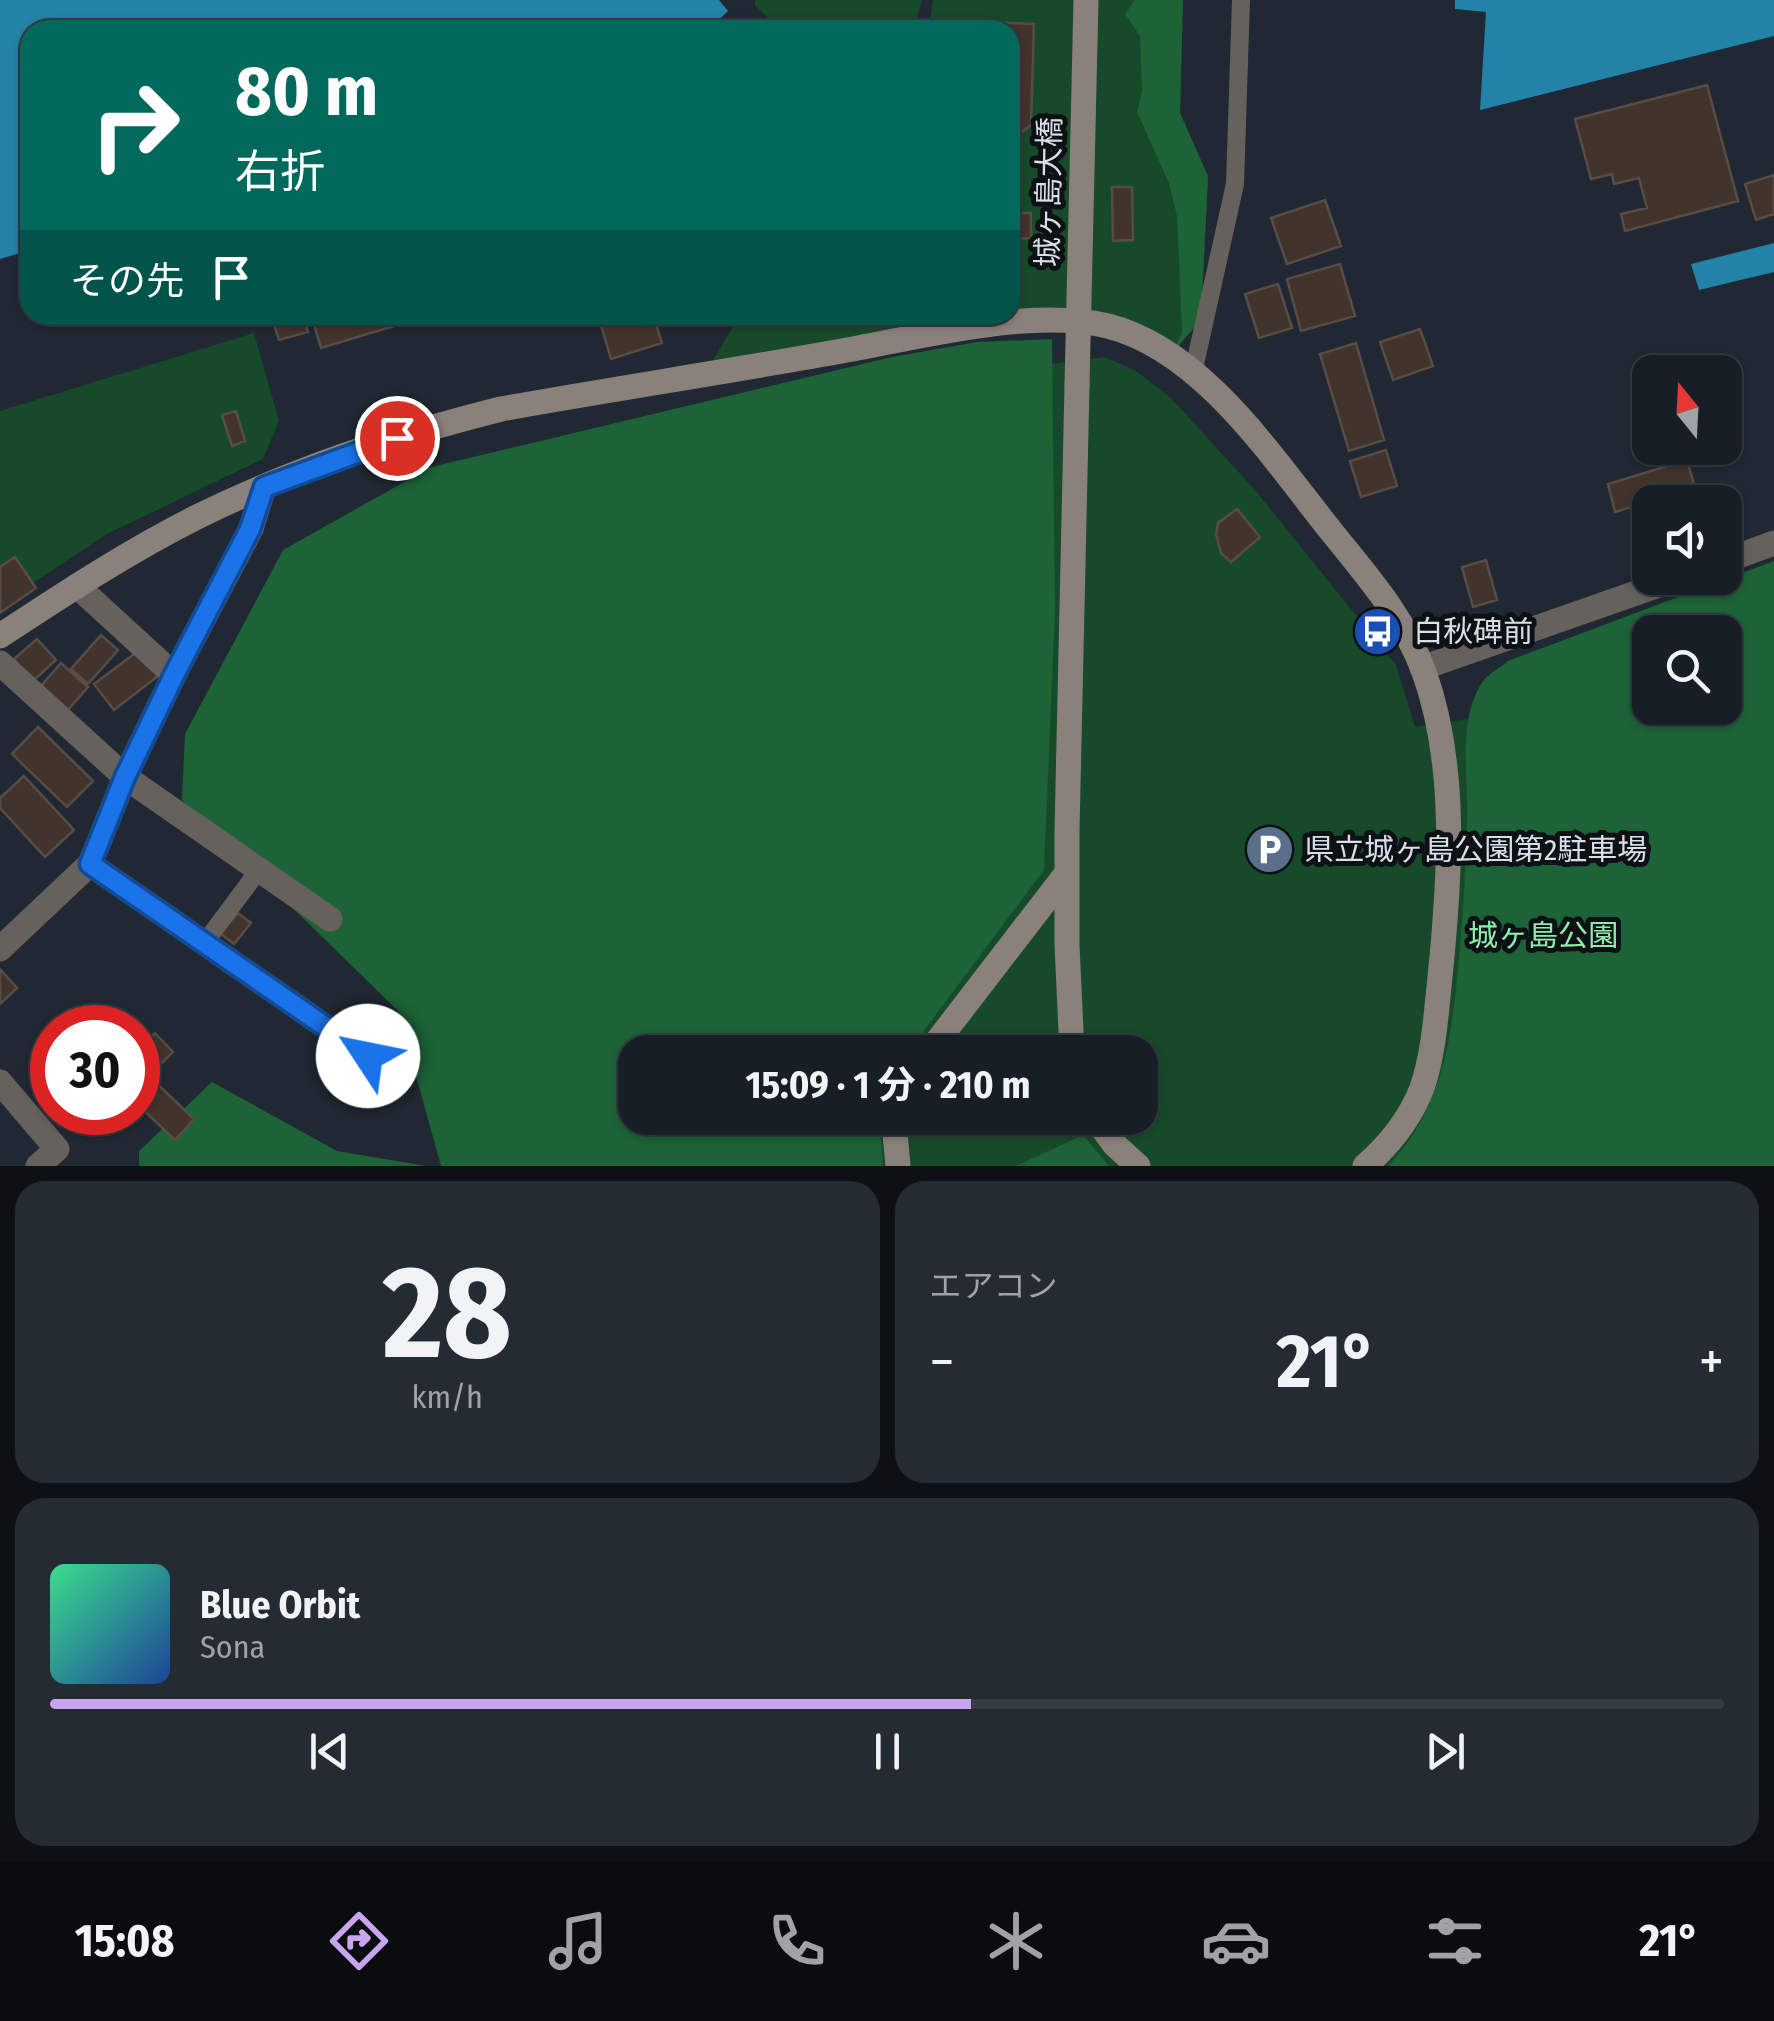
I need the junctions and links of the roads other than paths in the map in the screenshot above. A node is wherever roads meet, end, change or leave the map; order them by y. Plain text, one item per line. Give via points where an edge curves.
1 (1086, 0) edge
2 (1241, 0) edge
3 (1016, 325) edge
4 (1020, 325) edge
5 (1193, 374) junction
6 (264, 487) junction
7 (1774, 543) edge
8 (1742, 555) edge
9 (77, 586) junction
10 (1632, 594) edge
11 (0, 636) edge
12 (0, 662) edge
13 (1422, 668) junction
14 (174, 675) junction
15 (125, 777) junction
16 (90, 864) junction
17 (258, 871) junction
18 (1066, 874) junction
19 (330, 920) dead end
20 (202, 945) junction
21 (0, 949) edge
22 (942, 1035) edge
23 (1071, 1035) edge
24 (368, 1056) dead end
25 (0, 1082) edge
26 (895, 1135) edge
27 (1108, 1135) edge
28 (38, 1166) edge
29 (898, 1166) edge
30 (1138, 1166) edge
31 (1365, 1166) edge

1 - 18 street, 城ヶ島大橋, bridge
2 - 5 lane via 1235,184
3 - 6 street via 501,409 428,427
4 - 5 street via 1076,320 1114,328 1171,355
5 - 13 street via 1246,426 1385,596
6 - 9 street
6 - 14 street via 250,529
7 - 8 street
9 - 11 street
9 - 14 street
10 - 13 street
12 - 15 street
13 - 31 street via 1446,778 1446,902 1436,1017 1422,1089 1392,1141
14 - 15 street
15 - 16 street
15 - 17 street
16 - 20 street
16 - 21 street
17 - 19 street
17 - 20 lane
18 - 22 street
18 - 23 street, 城ヶ島大橋
20 - 24 street
25 - 28 street via 57,1149
26 - 29 street
27 - 30 street

